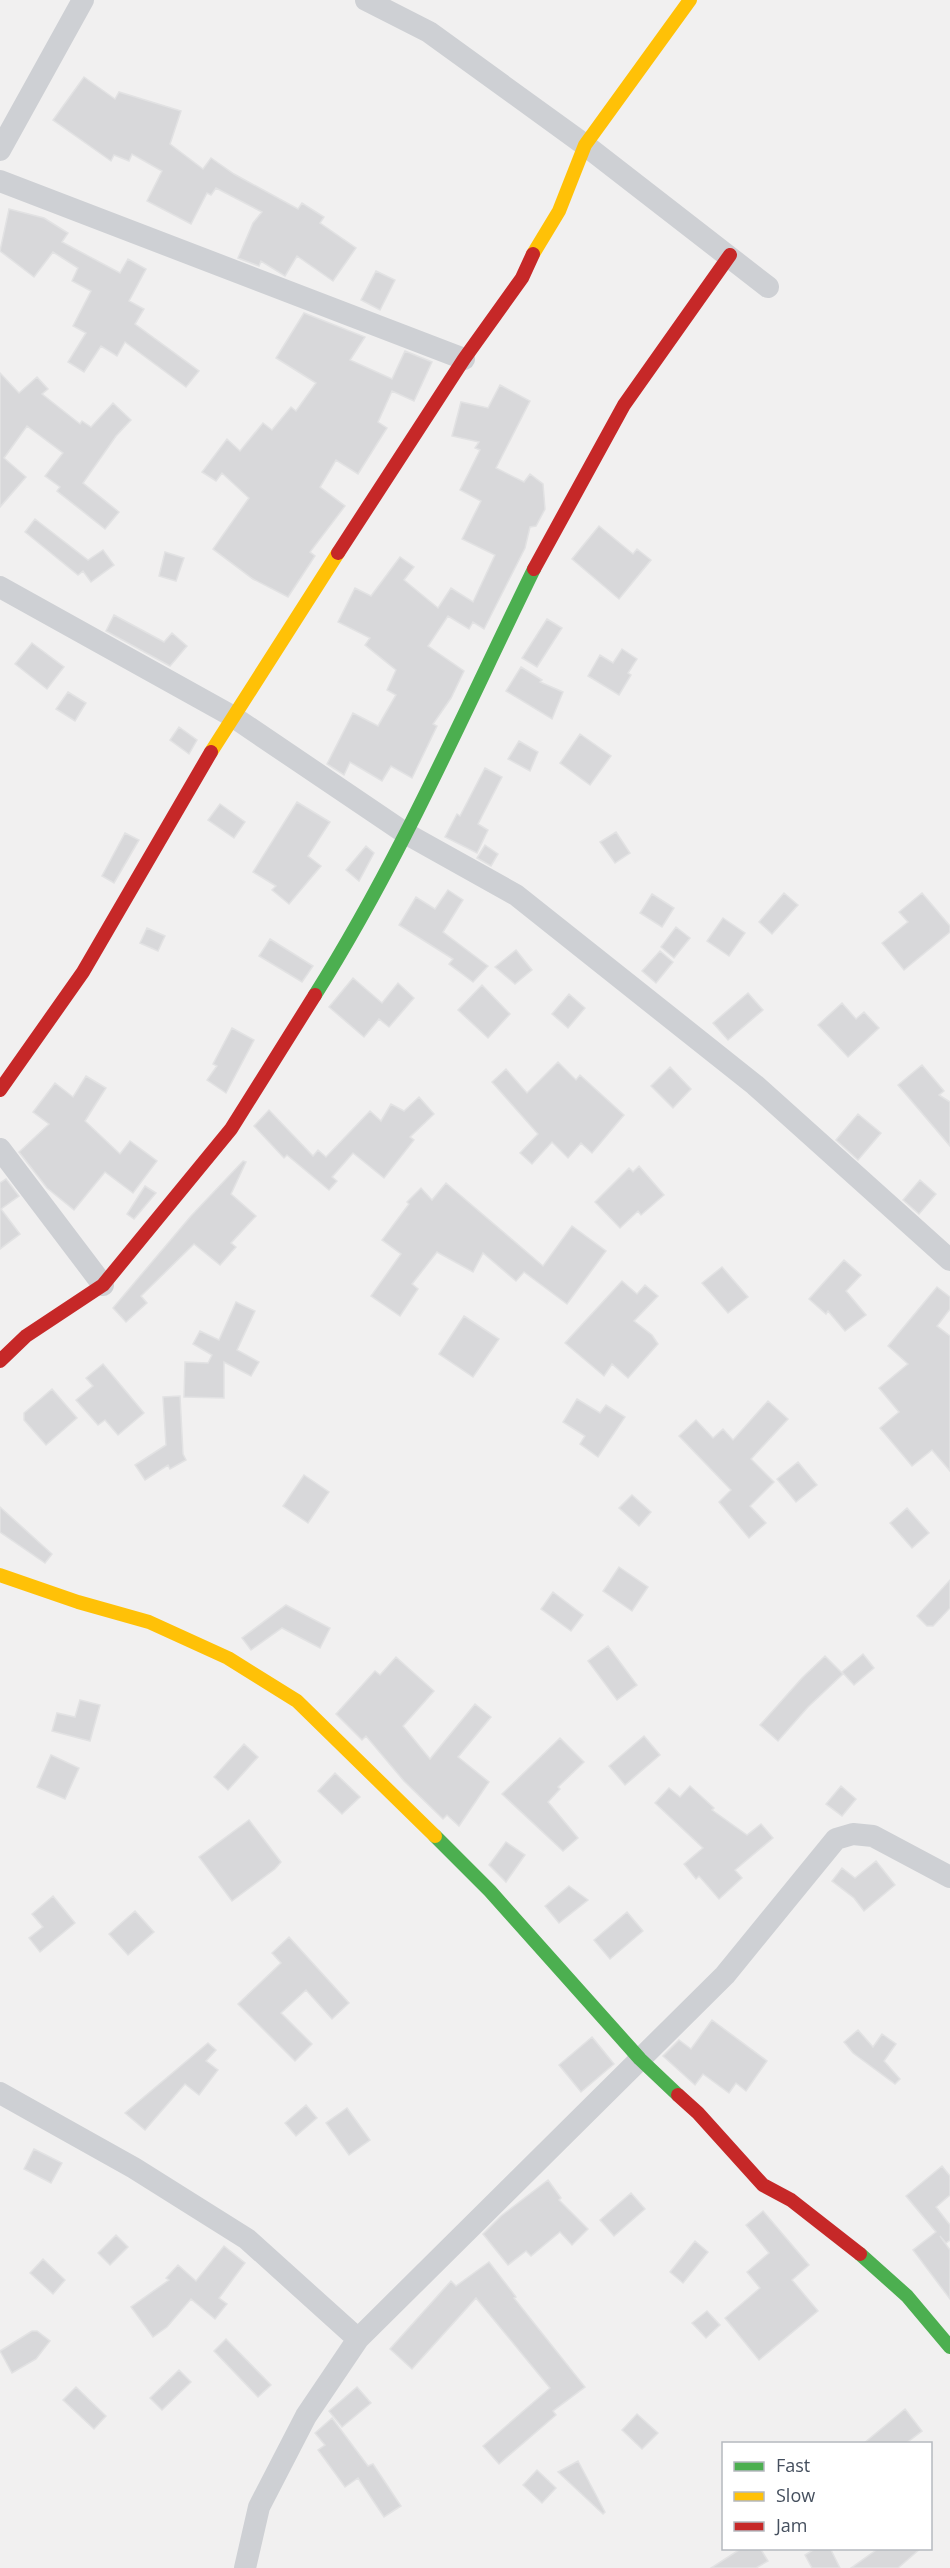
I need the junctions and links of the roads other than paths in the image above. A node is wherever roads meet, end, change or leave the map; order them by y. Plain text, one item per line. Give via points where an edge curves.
1 (84, 0) edge
2 (366, 0) edge
3 (690, 0) edge
4 (585, 145) junction
5 (0, 150) edge
6 (0, 181) edge
7 (730, 255) junction
8 (768, 286) dead end
9 (464, 359) junction
10 (0, 587) edge
11 (232, 716) junction
12 (405, 834) junction
13 (0, 1090) edge
14 (0, 1149) edge
15 (950, 1260) edge
16 (103, 1285) junction
17 (0, 1361) edge
18 (0, 1575) edge
19 (950, 1877) edge
20 (640, 2059) junction
21 (0, 2093) edge
22 (358, 2339) junction
23 (950, 2347) edge
24 (245, 2568) edge

1 - 5 street
2 - 4 street via 429,32
3 - 4 street
4 - 7 street
4 - 9 street via 559,211 539,241 522,278
6 - 9 street
7 - 8 street
7 - 12 street via 624,405 548,541
9 - 11 street
10 - 11 street
11 - 12 street
11 - 13 street via 83,972
12 - 15 street via 516,895 572,938 754,1085
12 - 16 street via 336,962 231,1129
14 - 16 street
16 - 17 street via 26,1336
18 - 20 street via 148,1622 228,1658 297,1701 490,1891
19 - 20 street via 873,1836 853,1834 836,1839 725,1975
20 - 22 street
20 - 23 street via 698,2113 763,2185 801,2207 871,2262 907,2296
21 - 22 street via 134,2168 247,2239
22 - 24 street via 306,2416 259,2507

